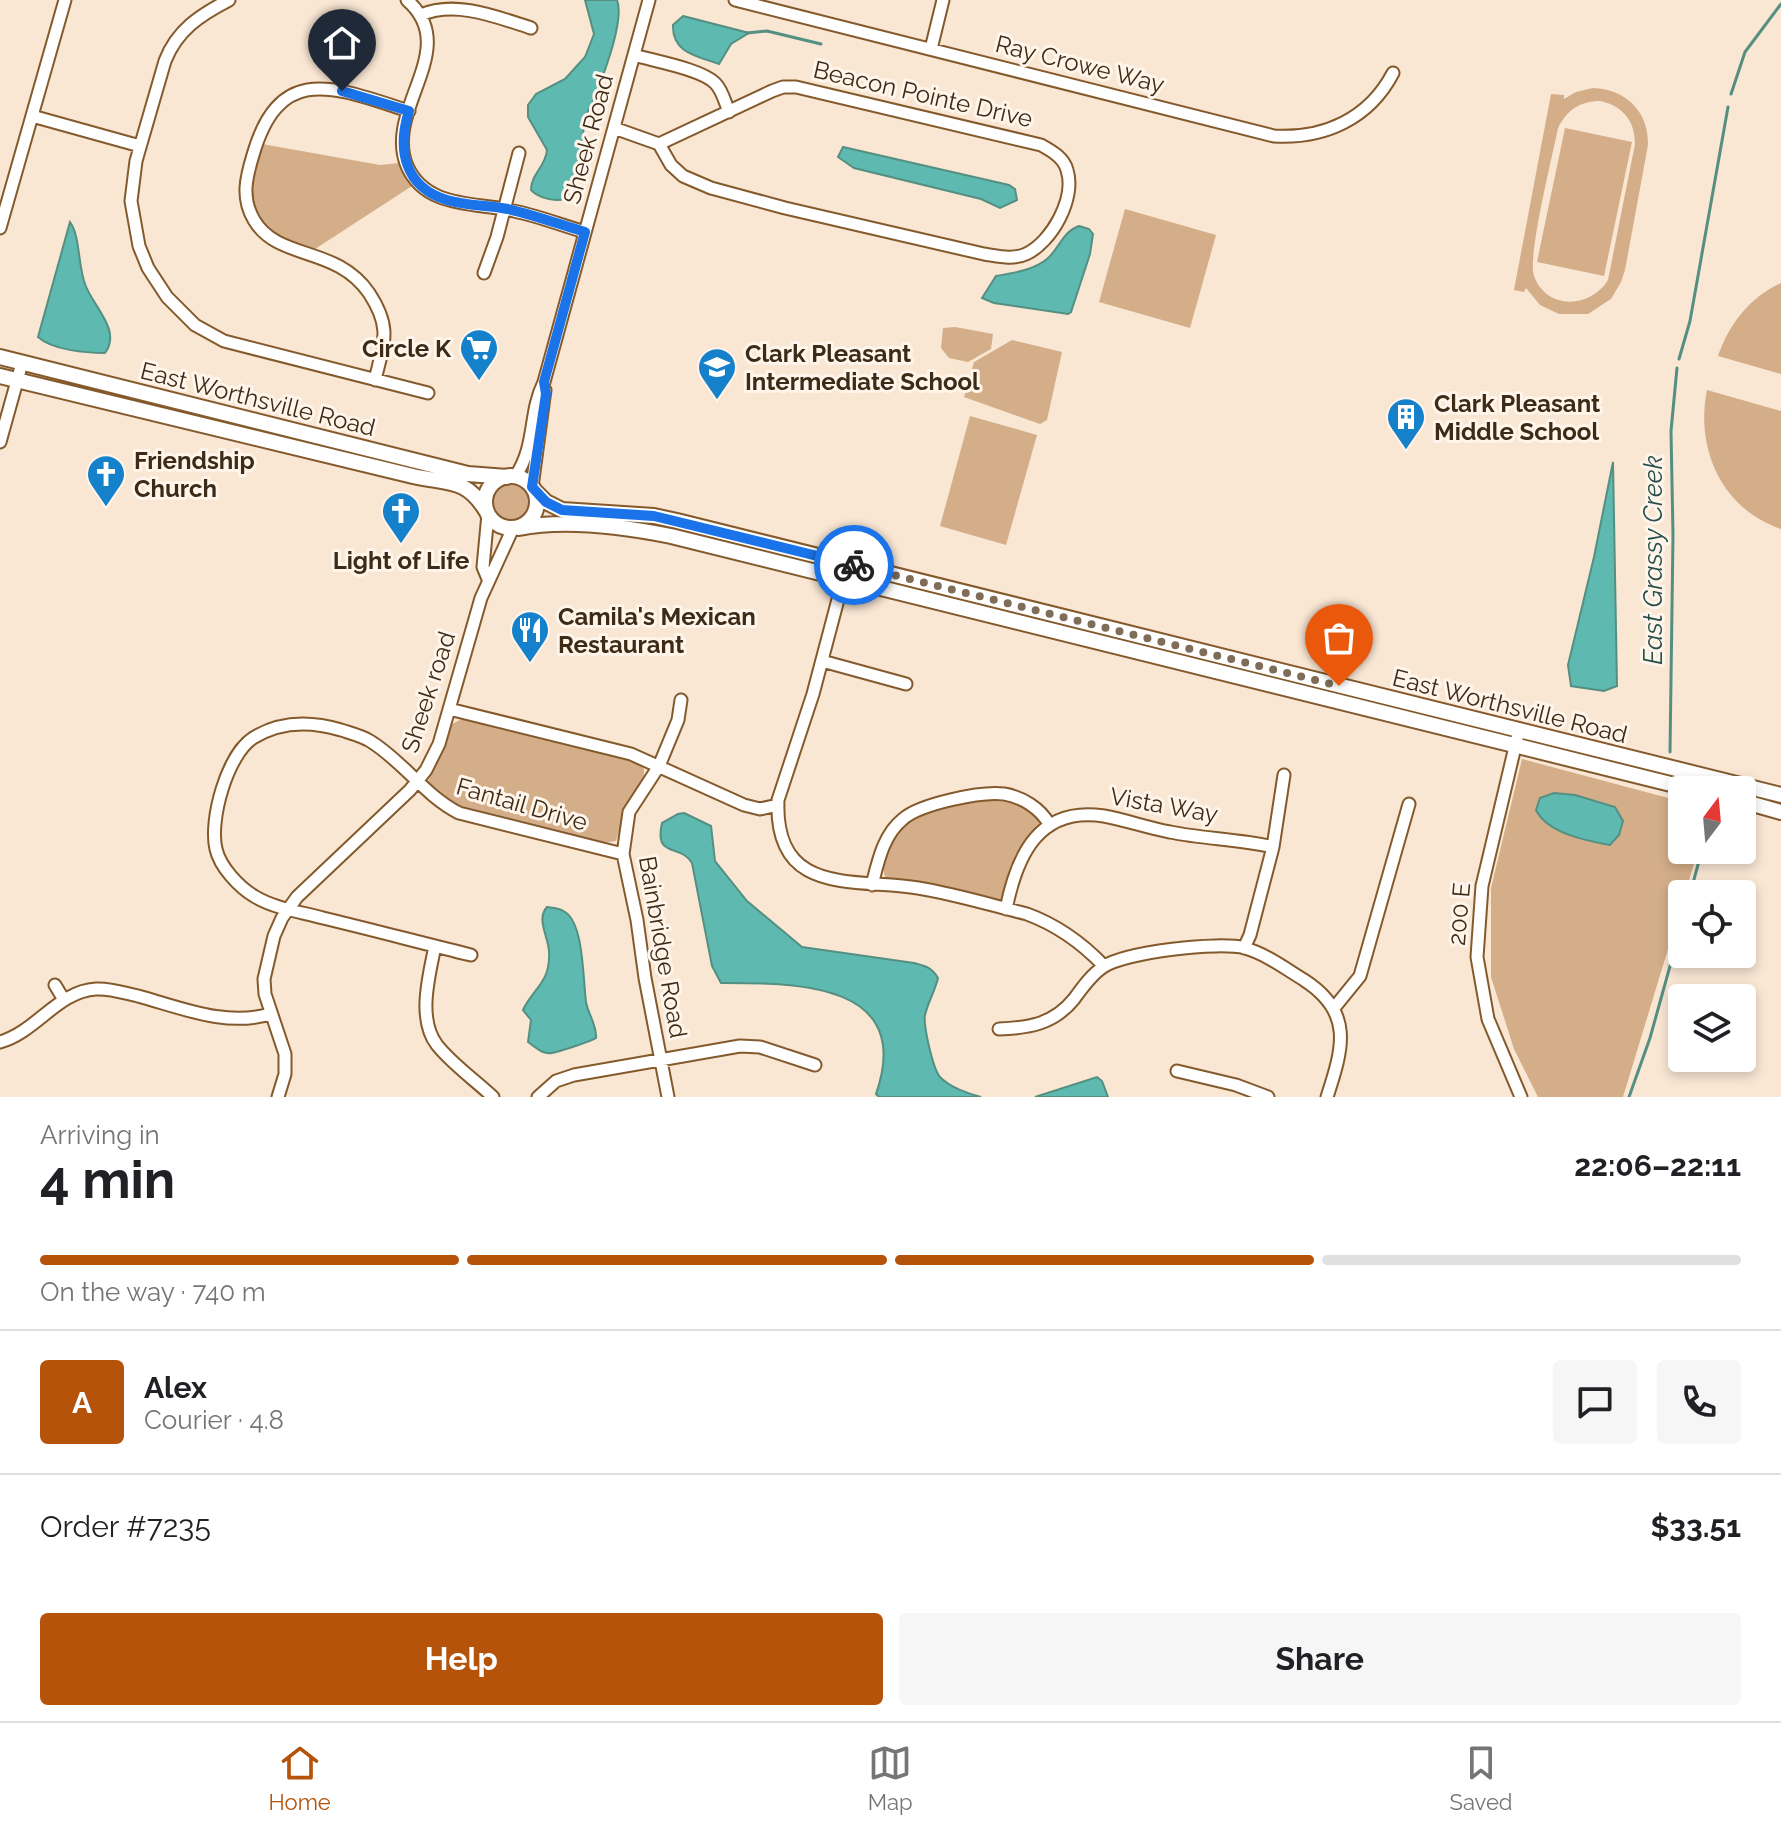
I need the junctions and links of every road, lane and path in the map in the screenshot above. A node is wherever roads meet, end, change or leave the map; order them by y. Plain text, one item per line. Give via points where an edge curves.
1 (65, 0) edge
2 (229, 0) edge
3 (407, 0) edge
4 (649, 0) edge
5 (735, 0) edge
6 (943, 0) edge
7 (421, 15) junction
8 (531, 28) dead end
9 (931, 49) junction
10 (634, 55) junction
11 (1393, 73) dead end
12 (409, 111) junction
13 (729, 112) junction
14 (32, 116) junction
15 (614, 128) junction
16 (659, 144) junction
17 (140, 146) junction
18 (519, 153) dead end
19 (505, 209) junction
20 (0, 228) edge
21 (585, 232) junction
22 (484, 273) dead end
23 (0, 357) edge
24 (22, 363) junction
25 (0, 376) edge
26 (17, 380) junction
27 (375, 380) junction
28 (544, 382) junction
29 (428, 393) dead end
30 (0, 442) edge
31 (511, 477) junction
32 (533, 489) junction
33 (487, 513) junction
34 (516, 528) junction
35 (847, 563) junction
36 (488, 579) junction
37 (843, 580) junction
38 (822, 661) junction
39 (906, 684) dead end
40 (681, 700) dead end
41 (449, 709) junction
42 (1519, 730) junction
43 (1514, 747) junction
44 (659, 766) junction
45 (1284, 775) dead end
46 (416, 783) junction
47 (1668, 784) edge
48 (1781, 795) edge
49 (1409, 804) dead end
50 (778, 805) junction
51 (1756, 805) edge
52 (1781, 812) edge
53 (1049, 824) junction
54 (1273, 847) junction
55 (623, 854) junction
56 (872, 885) junction
57 (288, 908) junction
58 (1006, 909) junction
59 (435, 946) junction
60 (1244, 948) junction
61 (471, 955) dead end
62 (1104, 966) junction
63 (55, 985) dead end
64 (64, 1000) junction
65 (1334, 1008) junction
66 (270, 1014) junction
67 (999, 1029) dead end
68 (0, 1042) edge
69 (661, 1059) junction
70 (815, 1065) dead end
71 (1177, 1071) dead end
72 (278, 1097) edge
73 (493, 1097) edge
74 (538, 1097) edge
75 (668, 1097) edge
76 (1268, 1097) edge
77 (1327, 1097) edge
78 (1521, 1097) edge

1 - 14 street
2 - 17 street via 196,18 172,45
3 - 7 street
4 - 10 street, Sheek Road
5 - 9 street, Ray Crowe Way
6 - 9 street
7 - 8 street via 449,7
7 - 12 street via 428,47
9 - 11 street, Ray Crowe Way via 1274,136 1339,126 1374,101
10 - 13 street via 714,82
10 - 15 street, Sheek Road
12 - 19 street via 403,152 408,169 424,189 447,200
12 - 27 street via 332,89 296,93 267,118 246,181 251,214 268,237 339,264 367,290 384,321
13 - 16 street, Beacon Pointe Drive
13 - 16 street, Beacon Pointe Drive via 772,91 796,87 1015,137 1057,154 1067,170 1063,212 1054,231 1025,255 984,254 711,188 683,176
14 - 17 street
14 - 20 street
15 - 16 street
15 - 21 street, Sheek Road
17 - 27 street via 132,182 134,229 148,268 178,311 224,341
18 - 19 street
19 - 21 street
19 - 22 street
21 - 28 street, Sheek Road
23 - 24 main road, East Worthsville Road
24 - 26 street
24 - 31 main road, East Worthsville Road via 468,474
25 - 26 main road, East Worthsville Road
26 - 30 street
26 - 33 main road, East Worthsville Road via 455,484 473,492
27 - 29 street
28 - 31 street, Sheek Road via 528,456
28 - 32 street, Sheek Road
31 - 32 main road
31 - 33 main road via 488,489
32 - 34 main road via 537,497 532,519
32 - 35 main road, East Worthsville Road via 562,510 654,516
33 - 34 main road via 496,524
33 - 36 street, Sheek road via 483,567
34 - 36 street, Sheek road
34 - 37 main road, East Worthsville Road via 543,524 647,531
35 - 37 street
35 - 42 main road, East Worthsville Road
36 - 41 street, Sheek road
37 - 38 street
37 - 43 main road, East Worthsville Road
38 - 39 street
38 - 50 street
40 - 44 street, Bainbridge Road
41 - 44 street via 631,754
41 - 46 street, Sheek road via 439,744
42 - 43 street, 200 E
42 - 48 main road, East Worthsville Road
43 - 47 main road, East Worthsville Road
43 - 78 street, 200 E via 1482,886 1477,957 1488,1019
44 - 50 street via 744,805
44 - 55 street, Bainbridge Road via 629,812
45 - 54 street
46 - 55 street, Fantail Drive via 459,813
46 - 57 street, Sheek road
46 - 57 street via 369,740 340,729 288,724 243,747 221,792 216,849 242,887
49 - 65 street via 1360,976
50 - 56 street via 783,837 805,867 834,881
51 - 52 main road
53 - 54 street, Vista Way via 1097,815
53 - 56 street via 1034,806 1006,794 913,812 887,839
53 - 58 street via 1017,864
54 - 60 street
55 - 69 street, Bainbridge Road
56 - 58 street via 916,888
57 - 59 street
57 - 66 street via 266,964
58 - 62 street via 1044,920
59 - 61 street
59 - 73 street via 427,997 430,1031
60 - 62 street via 1142,953
60 - 65 street via 1310,984
62 - 67 street via 1054,1018 1028,1028
63 - 64 street
64 - 66 street via 102,989 233,1020
64 - 68 street
65 - 77 street via 1341,1054
66 - 72 street via 285,1054
69 - 70 street via 740,1046
69 - 74 street via 556,1081
69 - 75 street, Bainbridge Road
71 - 76 street

